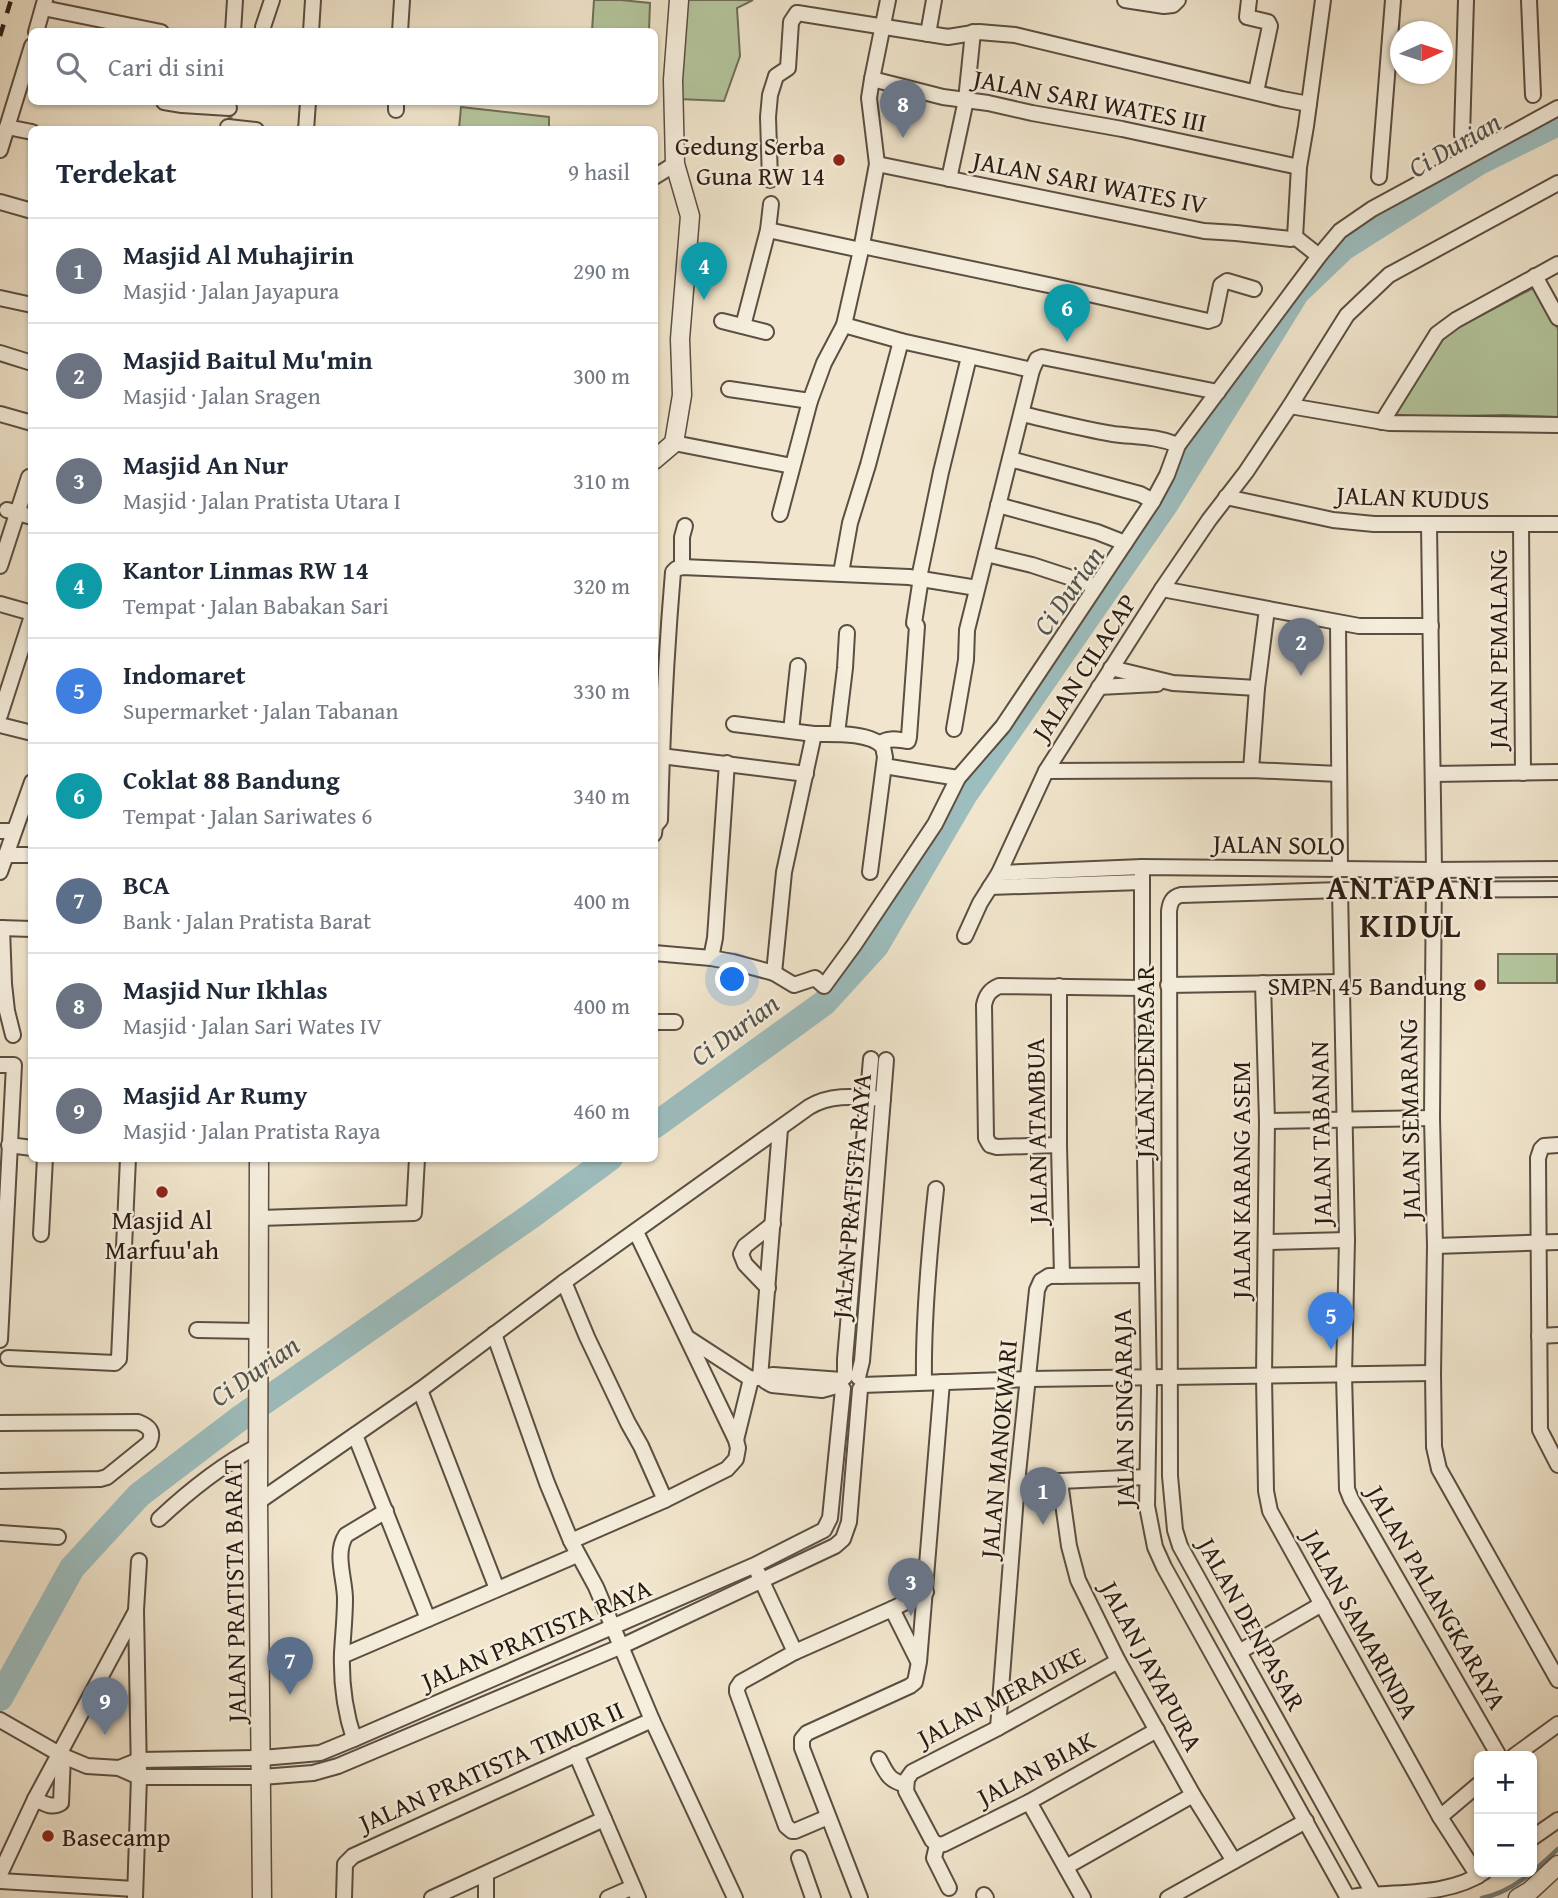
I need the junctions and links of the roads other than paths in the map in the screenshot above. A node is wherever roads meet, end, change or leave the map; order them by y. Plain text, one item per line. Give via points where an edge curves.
1 (235, 0) edge
2 (272, 0) edge
3 (313, 0) edge
4 (402, 0) edge
5 (680, 0) edge
6 (888, 0) edge
7 (934, 0) edge
8 (1125, 0) edge
9 (1178, 0) edge
10 (1249, 0) edge
11 (1323, 0) edge
12 (1393, 0) edge
13 (1466, 0) edge
14 (1529, 0) edge
15 (44, 4) edge
16 (883, 26) junction
17 (263, 27) dead end
18 (37, 28) edge
19 (131, 28) edge
20 (233, 28) edge
21 (312, 28) edge
22 (400, 28) edge
23 (973, 32) junction
24 (928, 34) junction
25 (28, 60) edge
26 (872, 79) junction
27 (1256, 92) junction
28 (1533, 95) dead end
29 (966, 100) junction
30 (1308, 104) junction
31 (182, 105) edge
32 (229, 105) edge
33 (308, 105) edge
34 (1558, 108) edge
35 (228, 126) edge
36 (306, 126) edge
37 (8, 127) junction
38 (28, 131) edge
39 (1462, 135) dead end
40 (0, 150) edge
41 (675, 164) junction
42 (877, 164) junction
43 (1299, 167) junction
44 (658, 175) edge
45 (1379, 177) dead end
46 (949, 179) junction
47 (770, 180) dead end
48 (1558, 185) edge
49 (0, 202) edge
50 (771, 204) dead end
51 (28, 210) edge
52 (768, 230) junction
53 (1295, 237) junction
54 (862, 248) junction
55 (1319, 256) junction
56 (1558, 264) edge
57 (1535, 276) junction
58 (1254, 289) dead end
59 (0, 298) edge
60 (28, 304) edge
61 (1558, 317) edge
62 (722, 321) dead end
63 (743, 326) junction
64 (844, 326) junction
65 (766, 332) dead end
66 (901, 341) junction
67 (0, 353) edge
68 (969, 357) junction
69 (28, 362) edge
70 (1032, 370) junction
71 (730, 389) dead end
72 (1218, 392) junction
73 (810, 401) junction
74 (1290, 406) junction
75 (0, 414) edge
76 (1021, 414) junction
77 (28, 422) edge
78 (1382, 422) junction
79 (1558, 425) edge
80 (674, 443) junction
81 (1178, 445) junction
82 (658, 457) edge
83 (1010, 459) junction
84 (792, 466) junction
85 (28, 481) edge
86 (1226, 497) junction
87 (1153, 501) junction
88 (998, 505) junction
89 (19, 513) edge
90 (780, 514) dead end
91 (1521, 524) junction
92 (1558, 524) edge
93 (1429, 525) junction
94 (685, 526) dead end
95 (1125, 543) junction
96 (986, 554) junction
97 (0, 566) edge
98 (682, 567) junction
99 (841, 573) junction
100 (920, 578) junction
101 (1096, 586) junction
102 (977, 588) junction
103 (1163, 589) junction
104 (0, 604) edge
105 (1267, 609) junction
106 (28, 614) edge
107 (1338, 623) junction
108 (1431, 626) junction
109 (28, 628) edge
110 (661, 632) edge
111 (847, 633) dead end
112 (798, 666) dead end
113 (1111, 668) junction
114 (1172, 683) junction
115 (1100, 687) junction
116 (1257, 688) junction
117 (0, 715) edge
118 (734, 724) dead end
119 (0, 725) edge
120 (954, 729) dead end
121 (791, 731) junction
122 (28, 732) edge
123 (814, 734) junction
124 (837, 734) junction
125 (881, 743) junction
126 (661, 756) junction
127 (727, 763) junction
128 (884, 766) junction
129 (1251, 770) junction
130 (1046, 771) junction
131 (1558, 772) edge
132 (1523, 773) junction
133 (806, 774) junction
134 (1339, 774) junction
135 (1433, 774) junction
136 (958, 778) junction
137 (28, 790) edge
138 (658, 822) edge
139 (7, 831) edge
140 (6, 855) junction
141 (28, 855) edge
142 (1142, 867) junction
143 (1340, 869) junction
144 (1558, 869) edge
145 (0, 872) edge
146 (870, 872) dead end
147 (999, 873) junction
148 (1433, 881) junction
149 (1142, 882) junction
150 (990, 887) junction
151 (1558, 889) edge
152 (1340, 890) junction
153 (1, 928) edge
154 (28, 929) edge
155 (965, 936) dead end
156 (658, 953) edge
157 (711, 958) junction
158 (774, 973) junction
159 (1342, 982) junction
160 (1263, 984) junction
161 (1168, 985) junction
162 (1059, 986) junction
163 (1143, 988) junction
164 (658, 1022) edge
165 (675, 1022) dead end
166 (13, 1035) dead end
167 (871, 1059) dead end
168 (886, 1060) dead end
169 (0, 1065) edge
170 (868, 1098) junction
171 (883, 1099) junction
172 (1432, 1118) junction
173 (1344, 1119) junction
174 (1267, 1121) junction
175 (780, 1129) junction
176 (9, 1145) junction
177 (1059, 1145) junction
178 (1558, 1146) edge
179 (28, 1147) edge
180 (45, 1162) edge
181 (128, 1162) edge
182 (259, 1162) edge
183 (417, 1162) edge
184 (936, 1189) dead end
185 (260, 1218) junction
186 (774, 1224) junction
187 (636, 1232) junction
188 (41, 1234) dead end
189 (1347, 1240) junction
190 (1266, 1242) junction
191 (1558, 1242) edge
192 (1538, 1243) junction
193 (1435, 1246) junction
194 (1146, 1275) junction
195 (1062, 1276) junction
196 (564, 1282) junction
197 (768, 1289) junction
198 (197, 1330) dead end
199 (259, 1331) junction
200 (494, 1334) junction
201 (1558, 1335) edge
202 (1539, 1336) junction
203 (687, 1338) junction
204 (0, 1340) edge
205 (8, 1358) dead end
206 (1433, 1373) junction
207 (1344, 1375) junction
208 (1264, 1377) junction
209 (1160, 1378) junction
210 (756, 1379) junction
211 (1028, 1379) junction
212 (924, 1382) junction
213 (942, 1382) junction
214 (850, 1383) junction
215 (420, 1390) junction
216 (0, 1423) edge
217 (1558, 1434) edge
218 (355, 1435) junction
219 (1542, 1435) junction
220 (736, 1440) junction
221 (258, 1446) junction
222 (1558, 1465) edge
223 (1147, 1477) junction
224 (0, 1481) edge
225 (1060, 1482) junction
226 (1017, 1483) junction
227 (665, 1500) junction
228 (258, 1502) junction
229 (386, 1511) junction
230 (159, 1519) dead end
231 (0, 1533) edge
232 (58, 1537) dead end
233 (574, 1548) junction
234 (139, 1561) dead end
235 (755, 1565) junction
236 (762, 1581) junction
237 (497, 1589) junction
238 (926, 1592) junction
239 (1322, 1604) junction
240 (892, 1609) junction
241 (136, 1610) junction
242 (428, 1619) junction
243 (614, 1627) junction
244 (622, 1646) junction
245 (795, 1652) junction
246 (1239, 1652) junction
247 (342, 1656) junction
248 (1118, 1661) junction
249 (919, 1662) junction
250 (1558, 1680) edge
251 (652, 1720) junction
252 (5, 1723) edge
253 (1558, 1724) edge
254 (998, 1728) junction
255 (1157, 1731) junction
256 (354, 1739) junction
257 (1496, 1751) edge
258 (1521, 1751) edge
259 (576, 1754) junction
260 (61, 1755) junction
261 (301, 1756) junction
262 (262, 1758) junction
263 (879, 1759) dead end
264 (139, 1760) junction
265 (119, 1768) junction
266 (303, 1774) junction
267 (139, 1777) junction
268 (262, 1777) junction
269 (906, 1785) junction
270 (1474, 1788) edge
271 (1193, 1795) junction
272 (34, 1799) junction
273 (1028, 1801) junction
274 (828, 1816) junction
275 (1440, 1817) junction
276 (604, 1819) junction
277 (1558, 1820) edge
278 (1306, 1821) junction
279 (1537, 1835) edge
280 (937, 1845) junction
281 (799, 1858) dead end
282 (1234, 1861) junction
283 (1474, 1864) edge
284 (1558, 1865) edge
285 (1066, 1867) junction
286 (0, 1874) edge
287 (486, 1874) junction
288 (1474, 1877) edge
289 (0, 1881) edge
290 (949, 1888) dead end
291 (636, 1892) edge
292 (135, 1893) edge
293 (1373, 1893) junction
294 (262, 1898) edge
295 (344, 1898) edge
296 (432, 1898) edge
297 (486, 1898) edge
298 (608, 1898) edge
299 (735, 1898) edge
300 (813, 1898) edge
301 (859, 1898) edge
302 (1083, 1898) edge
303 (1168, 1898) edge
304 (1348, 1898) edge
305 (1518, 1898) edge

1 - 20 street
2 - 17 street
3 - 21 street
4 - 22 street
5 - 41 street via 673,80
6 - 16 street
7 - 24 street
8 - 9 street via 1164,6
10 - 27 street via 1247,17 1270,26
11 - 30 street
12 - 45 street
13 - 39 street
14 - 28 street
15 - 18 street
15 - 19 street
16 - 24 street
16 - 26 street
16 - 47 street via 807,13 793,17 788,68 776,76 770,95
23 - 24 street via 948,37
23 - 27 street via 1015,35
23 - 29 street
25 - 37 street
26 - 29 street, JALAN SARI WATES III
26 - 42 street via 870,113
27 - 30 street
29 - 43 street, JALAN SARI WATES III
29 - 46 street
30 - 43 street
31 - 32 street
32 - 35 street
33 - 36 street
34 - 55 street via 1372,209 1340,231
37 - 38 street
37 - 40 street
41 - 44 street
41 - 80 street via 690,216 680,339 682,395
42 - 46 street, JALAN SARI WATES IV
42 - 54 street
43 - 53 street
46 - 53 street, JALAN SARI WATES IV via 1204,232
48 - 74 street, JALAN CILACAP via 1389,275 1348,315
49 - 51 street
50 - 52 street
52 - 54 street
52 - 63 street
53 - 55 street
54 - 58 street via 1208,321 1214,319 1225,282
54 - 64 street
55 - 72 street
56 - 57 street
57 - 61 street
57 - 78 street via 1437,334
59 - 60 street
62 - 63 street
63 - 65 street
64 - 66 street
64 - 73 street
66 - 68 street
66 - 99 street via 850,523
67 - 69 street
68 - 70 street
68 - 100 street
70 - 72 street via 1042,358
70 - 76 street
71 - 73 street
72 - 81 street
73 - 84 street
74 - 78 street
74 - 86 street, JALAN CILACAP
75 - 77 street
76 - 81 street
76 - 83 street
78 - 79 street
80 - 82 street
80 - 84 street
81 - 87 street
83 - 87 street
83 - 88 street
84 - 90 street
85 - 89 street
86 - 93 street, JALAN KUDUS via 1333,520
86 - 103 street, JALAN CILACAP
87 - 95 street
88 - 95 street
88 - 96 street
89 - 97 street
91 - 92 street, JALAN KUDUS
91 - 93 street, JALAN KUDUS
91 - 132 street, JALAN PEMALANG
93 - 108 street, JALAN SEMARANG
94 - 98 street
95 - 101 street
96 - 101 street
96 - 102 street
98 - 99 street
98 - 110 street via 673,572
99 - 100 street
100 - 102 street
100 - 125 street via 909,737 908,741
101 - 136 street via 1003,726
102 - 120 street
103 - 105 street
103 - 113 street, JALAN CILACAP
104 - 106 street
105 - 107 street
105 - 116 street
107 - 108 street
107 - 134 street
108 - 135 street, JALAN SEMARANG
109 - 117 street
110 - 126 street
111 - 124 street
112 - 121 street
113 - 114 street
113 - 115 street, JALAN CILACAP
114 - 115 street
114 - 116 street
115 - 130 street, JALAN CILACAP
116 - 129 street
118 - 121 street
119 - 122 street
121 - 123 street
123 - 124 street
123 - 133 street
124 - 125 street
125 - 128 street
126 - 127 street
126 - 138 street
127 - 133 street
127 - 157 street
128 - 136 street
128 - 146 street
129 - 130 street
129 - 134 street
130 - 147 street, JALAN CILACAP
131 - 132 street
132 - 135 street
133 - 158 street via 783,872
134 - 143 street
135 - 148 street, JALAN SEMARANG
136 - 158 street via 935,824 824,986 815,978 794,985
137 - 139 street
139 - 140 street
140 - 141 street
140 - 145 street
142 - 143 street, JALAN SOLO
142 - 147 street, JALAN SOLO
142 - 149 street, JALAN SINGARAJA
143 - 148 street, JALAN SOLO
144 - 148 street, JALAN SOLO
147 - 150 street, JALAN CILACAP
148 - 151 street
148 - 152 street
148 - 172 street, JALAN SEMARANG
149 - 150 street
149 - 163 street, JALAN SINGARAJA
150 - 155 street, JALAN CILACAP
152 - 159 street, JALAN TABANAN
152 - 161 street, JALAN DENPASAR via 1176,896 1169,911
153 - 154 street
153 - 166 street
156 - 157 street
157 - 158 street
159 - 160 street
159 - 173 street, JALAN TABANAN
160 - 161 street
160 - 174 street, JALAN KARANG ASEM
161 - 209 street, JALAN DENPASAR
162 - 163 street
162 - 177 street, JALAN ATAMBUA
162 - 177 street via 999,986 988,992 984,1005 986,1138 997,1147
163 - 194 street, JALAN SINGARAJA
164 - 165 street
167 - 170 street, JALAN PRATISTA RAYA
168 - 171 street, JALAN PRATISTA RAYA
169 - 176 street via 13,1065
170 - 171 street
170 - 175 street via 820,1100
170 - 214 street, JALAN PRATISTA RAYA via 845,1359
171 - 214 street, JALAN PRATISTA RAYA via 862,1361
172 - 173 street
172 - 193 street, JALAN SEMARANG
173 - 174 street
173 - 189 street, JALAN TABANAN
174 - 190 street, JALAN KARANG ASEM
175 - 186 street
175 - 187 street
176 - 179 street
176 - 204 street
177 - 195 street, JALAN ATAMBUA
178 - 192 street via 1544,1146 1538,1158
180 - 188 street
181 - 205 street via 119,1359 115,1363
182 - 185 street, JALAN PRATISTA BARAT
183 - 185 street via 412,1213
184 - 212 street via 923,1335
185 - 199 street, JALAN PRATISTA BARAT
186 - 197 street
186 - 197 street via 741,1254
187 - 196 street
187 - 203 street
189 - 190 street
189 - 207 street, JALAN TABANAN
190 - 208 street, JALAN KARANG ASEM
191 - 192 street
192 - 193 street
192 - 202 street
193 - 206 street, JALAN SEMARANG
194 - 195 street
194 - 209 street, JALAN SINGARAJA
195 - 211 street, JALAN MANOKWARI via 1049,1276 1037,1290
196 - 200 street
196 - 227 street
197 - 210 street
198 - 199 street
199 - 221 street, JALAN PRATISTA BARAT
200 - 215 street
200 - 233 street
201 - 202 street
202 - 219 street
203 - 210 street
203 - 220 street
206 - 207 street
206 - 250 street, JALAN SEMARANG via 1438,1469
207 - 208 street
207 - 257 street, JALAN PALANGKARAYA via 1351,1499
208 - 209 street
208 - 239 street, JALAN SAMARINDA via 1270,1511
209 - 211 street
209 - 223 street, JALAN SINGARAJA
209 - 246 street, JALAN DENPASAR via 1175,1530
210 - 214 street via 773,1375
210 - 220 street
211 - 213 street
211 - 226 street, JALAN MANOKWARI
212 - 213 street
212 - 214 street
213 - 238 street
214 - 235 street, JALAN PRATISTA RAYA via 829,1523 811,1538
214 - 236 street, JALAN PRATISTA RAYA via 847,1531 835,1546
215 - 218 street
215 - 237 street
216 - 224 street via 138,1422 147,1426 152,1437 107,1477
217 - 219 street
218 - 228 street
218 - 229 street
219 - 222 street
220 - 227 street via 738,1453 727,1469
221 - 228 street, JALAN PRATISTA BARAT
221 - 230 street via 200,1482
223 - 225 street
223 - 278 street, JALAN SINGARAJA via 1155,1547
225 - 226 street
225 - 248 street, JALAN JAYAPURA via 1078,1580
226 - 254 street, JALAN MANOKWARI
227 - 233 street
228 - 262 street, JALAN PRATISTA BARAT
229 - 242 street
229 - 247 street via 346,1535 341,1544
231 - 232 street
233 - 237 street
233 - 243 street
234 - 241 street
235 - 236 street
235 - 243 street, JALAN PRATISTA RAYA
236 - 244 street, JALAN PRATISTA RAYA
236 - 245 street
237 - 242 street
238 - 240 street
238 - 249 street
239 - 246 street
239 - 275 street, JALAN SAMARINDA
240 - 245 street
240 - 249 street
241 - 260 street
241 - 264 street
242 - 247 street
243 - 244 street
243 - 256 street, JALAN PRATISTA RAYA
244 - 251 street
244 - 266 street, JALAN PRATISTA RAYA via 361,1757
245 - 274 street via 741,1682 737,1692 786,1826 795,1831
246 - 293 street, JALAN DENPASAR
247 - 256 street via 343,1690
248 - 254 street, JALAN MERAUKE
248 - 255 street, JALAN JAYAPURA
249 - 274 street via 910,1686 804,1735 802,1748
251 - 259 street, JALAN PRATISTA TIMUR II
251 - 299 street
252 - 260 street
253 - 258 street
254 - 269 street, JALAN MERAUKE via 912,1772
255 - 271 street, JALAN JAYAPURA
255 - 273 street, JALAN BIAK
256 - 261 street, JALAN PRATISTA RAYA
259 - 276 street
259 - 295 street, JALAN PRATISTA TIMUR II via 353,1856 345,1864
260 - 265 street via 88,1766
260 - 272 street
260 - 272 street via 61,1803 51,1806
261 - 262 street, JALAN PRATISTA RAYA
261 - 266 street
262 - 264 street, JALAN PRATISTA RAYA
262 - 268 street, JALAN PRATISTA BARAT
263 - 269 street via 889,1778
264 - 265 street, JALAN PRATISTA RAYA
264 - 267 street
265 - 267 street
266 - 268 street, JALAN PRATISTA RAYA
267 - 268 street, JALAN PRATISTA RAYA
267 - 292 street
268 - 294 street, JALAN PRATISTA BARAT
269 - 280 street, JALAN MERAUKE
270 - 275 street
271 - 282 street, JALAN JAYAPURA
271 - 285 street
272 - 286 street
273 - 280 street, JALAN BIAK
273 - 285 street
274 - 301 street
275 - 283 street, JALAN SAMARINDA
276 - 287 street
276 - 291 street
277 - 279 street
278 - 282 street
278 - 304 street, JALAN SINGARAJA
280 - 290 street, JALAN MERAUKE via 934,1858
281 - 300 street
282 - 303 street
284 - 305 street
285 - 302 street
287 - 296 street
287 - 297 street
288 - 293 street via 1447,1887
289 - 292 street
291 - 298 street
293 - 304 street

